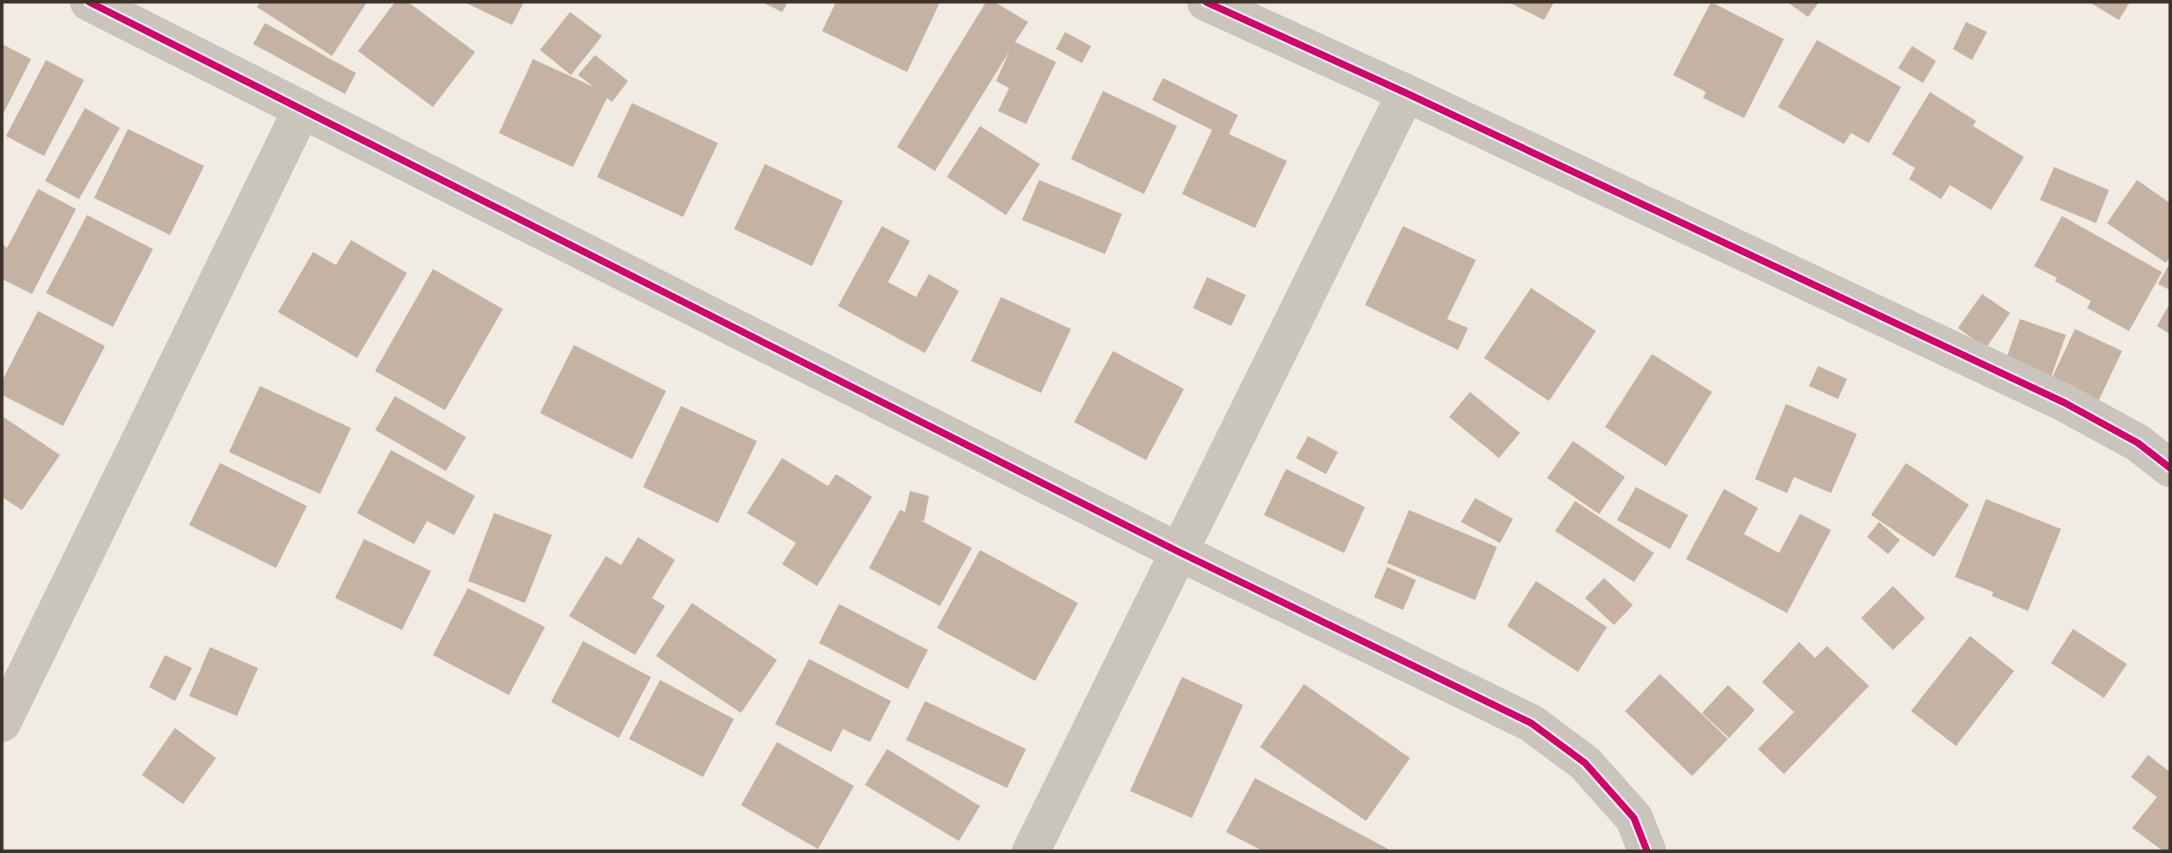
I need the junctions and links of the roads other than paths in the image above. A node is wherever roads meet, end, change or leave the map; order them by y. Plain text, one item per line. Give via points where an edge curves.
1 (89, 2) edge
2 (1206, 2) edge
3 (1406, 93) junction
4 (302, 109) junction
5 (2170, 468) edge
6 (1179, 552) junction
7 (2, 723) edge
8 (1031, 851) edge
9 (1647, 851) edge

1 - 4 street
2 - 3 street
3 - 5 street via 2065,403 2138,443
3 - 6 street
4 - 6 street
4 - 7 street
6 - 8 street
6 - 9 street via 1531,723 1586,763 1634,818

